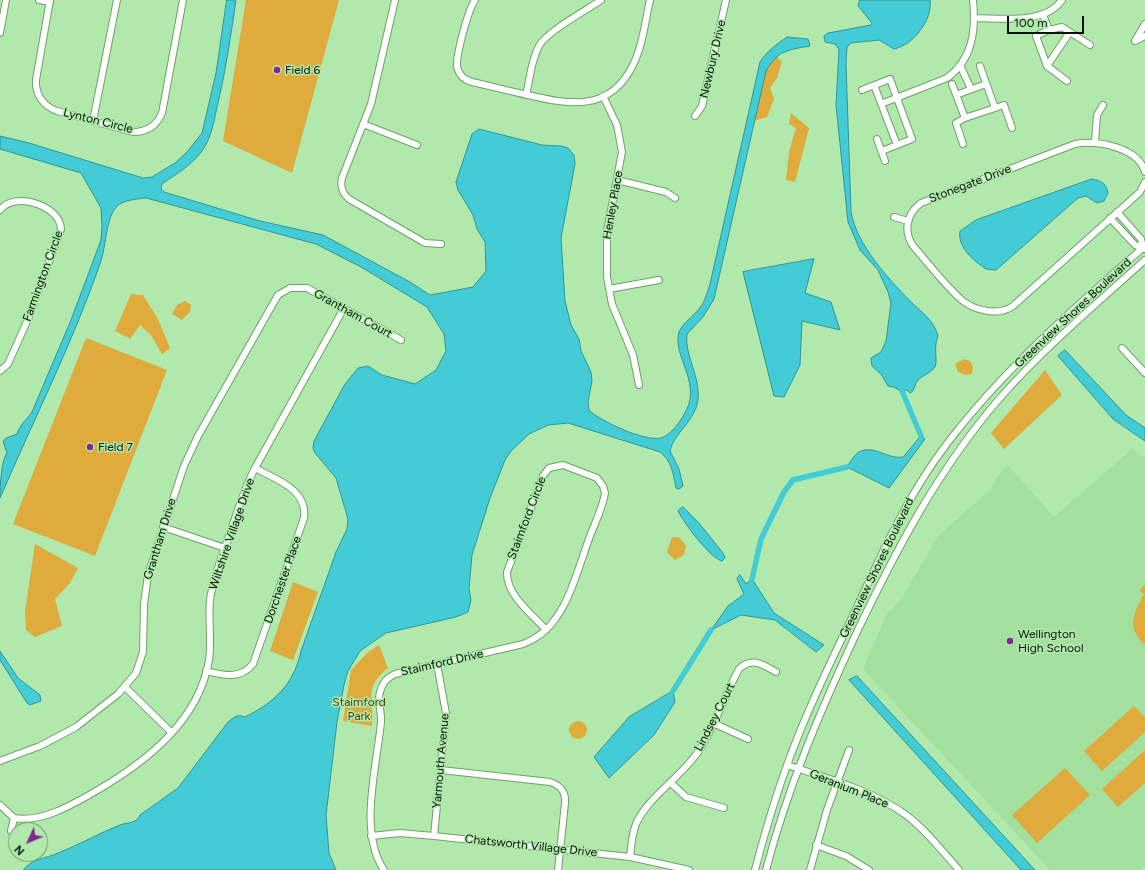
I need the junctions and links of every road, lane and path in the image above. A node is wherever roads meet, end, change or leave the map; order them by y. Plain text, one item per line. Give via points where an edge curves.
1 (6, 0) edge
2 (39, 0) edge
3 (117, 0) edge
4 (183, 0) edge
5 (394, 0) edge
6 (475, 0) edge
7 (602, 0) edge
8 (650, 0) edge
9 (726, 0) edge
10 (972, 0) edge
11 (1062, 0) edge
12 (50, 1) edge
13 (1043, 15) junction
14 (974, 18) junction
15 (1145, 24) edge
16 (1049, 30) junction
17 (1070, 32) junction
18 (0, 33) edge
19 (1145, 36) edge
20 (1090, 45) dead end
21 (960, 65) junction
22 (980, 66) dead end
23 (1047, 66) junction
24 (1067, 81) dead end
25 (952, 84) dead end
26 (986, 84) junction
27 (874, 85) junction
28 (971, 89) junction
29 (862, 90) dead end
30 (526, 95) junction
31 (956, 95) junction
32 (603, 96) junction
33 (897, 99) junction
34 (881, 104) junction
35 (1103, 105) dead end
36 (995, 108) junction
37 (695, 116) dead end
38 (965, 118) junction
39 (93, 121) junction
40 (363, 124) junction
41 (1012, 128) dead end
42 (877, 139) dead end
43 (1095, 142) junction
44 (963, 144) dead end
45 (418, 145) dead end
46 (897, 145) junction
47 (882, 151) junction
48 (885, 161) dead end
49 (1145, 172) edge
50 (617, 180) junction
51 (1145, 182) edge
52 (675, 198) dead end
53 (0, 210) edge
54 (1117, 212) junction
55 (894, 217) dead end
56 (1110, 218) junction
57 (908, 221) junction
58 (441, 244) dead end
59 (1144, 248) edge
60 (1145, 260) edge
61 (659, 280) dead end
62 (305, 288) joint
63 (609, 289) junction
64 (344, 308) junction
65 (401, 340) dead end
66 (1122, 348) dead end
67 (0, 371) edge
68 (1145, 373) edge
69 (639, 384) dead end
70 (255, 468) junction
71 (163, 527) junction
72 (225, 548) junction
73 (865, 591) junction
74 (874, 596) junction
75 (546, 630) junction
76 (438, 664) junction
77 (206, 671) junction
78 (776, 672) dead end
79 (125, 687) junction
80 (713, 723) junction
81 (172, 733) junction
82 (748, 739) dead end
83 (849, 750) dead end
84 (0, 761) edge
85 (787, 765) junction
86 (797, 769) junction
87 (441, 770) junction
88 (671, 783) junction
89 (836, 783) junction
90 (0, 805) edge
91 (724, 808) dead end
92 (14, 818) junction
93 (13, 822) edge
94 (371, 836) junction
95 (434, 836) junction
96 (816, 845) junction
97 (560, 849) junction
98 (630, 857) junction
99 (384, 870) edge
100 (558, 870) edge
101 (689, 870) edge
102 (755, 870) edge
103 (766, 870) edge
104 (810, 870) edge
105 (869, 870) edge
106 (959, 870) edge

1 - 18 street
2 - 12 street
3 - 39 street
4 - 39 street, Lynton Circle via 159,119 151,127 137,132
5 - 40 street via 373,96
6 - 30 street via 468,13 458,60 460,74 472,82
7 - 30 street via 540,44
8 - 32 street via 634,63 622,82
9 - 37 street, Newbury Drive via 702,106
10 - 14 street
11 - 13 street via 1054,9
12 - 39 street, Lynton Circle via 36,80 38,94 53,110
13 - 14 street via 1031,18
13 - 16 street
14 - 21 street via 972,42
15 - 19 street via 1135,41
16 - 17 street via 1062,26
16 - 23 street via 1036,36
17 - 20 street
17 - 23 street
21 - 28 street
21 - 33 street via 947,78
22 - 26 street
23 - 24 street
25 - 31 street
26 - 28 street
26 - 36 street
27 - 29 street
27 - 33 street via 890,79
27 - 34 street
28 - 31 street
30 - 32 street via 568,103 586,102
31 - 38 street
32 - 50 street, Henley Place via 617,125 622,143
33 - 34 street
33 - 46 street via 912,139
34 - 46 street
35 - 43 street via 1097,115
36 - 38 street
36 - 41 street via 1004,105
38 - 44 street via 956,124
40 - 45 street
40 - 58 street via 342,178 341,186 344,193 425,243
42 - 47 street
43 - 49 street, Stonegate Drive via 1111,145 1134,158 1140,162
43 - 57 street, Stonegate Drive via 1075,144 924,202 915,208
46 - 47 street
47 - 48 street
50 - 52 street via 666,192
50 - 63 street, Henley Place via 606,231
51 - 54 street via 1140,192
53 - 67 street, Farmington Circle via 7,203 18,200 46,208 57,215 61,229 23,332 8,364
54 - 56 street
54 - 59 street via 1141,239
55 - 57 street
56 - 57 street via 1013,306 998,312 989,312 962,300 912,244 907,230
56 - 59 street via 1135,245
59 - 73 street, Greenview Shores Boulevard via 1031,350 946,445 912,497
60 - 74 street, Greenview Shores Boulevard via 1040,355 979,424 923,503
61 - 63 street
62 - 64 street, Grantham Court
62 - 71 street, Grantham Drive via 287,289 273,301 190,451
63 - 69 street, Henley Place via 617,319 633,354
64 - 65 street, Grantham Court
64 - 70 street, Wiltshire Village Drive
66 - 68 street
70 - 72 street, Wiltshire Village Drive
70 - 77 street, Dorchester Place via 298,494 304,507 304,518 253,664 245,672 235,675
71 - 72 street
71 - 79 street, Grantham Drive via 148,575 142,656 136,673
72 - 77 street, Wiltshire Village Drive via 212,588 210,654
73 - 74 street
73 - 85 street, Greenview Shores Boulevard via 814,698
74 - 86 street, Greenview Shores Boulevard via 825,701
75 - 75 street, Staimford Circle via 513,593 507,572 543,476 553,466 563,465 597,478 605,493 564,604
75 - 76 street, Staimford Drive via 536,638 519,645
76 - 87 street, Yarmouth Avenue via 446,713
76 - 94 street, Staimford Drive via 395,674 388,678 381,688 381,720 370,818
77 - 81 street, Wiltshire Village Drive via 192,706
78 - 80 street, Lindsey Court via 758,662 742,666
79 - 81 street
79 - 84 street, Grantham Drive via 105,706 70,730 40,746
80 - 82 street
80 - 88 street, Lindsey Court via 698,752
81 - 92 street, Wiltshire Village Drive via 126,772 70,805 34,819
83 - 89 street
85 - 86 street, Geranium Place
85 - 102 street, Greenview Shores Boulevard
86 - 89 street, Geranium Place
86 - 103 street, Greenview Shores Boulevard
87 - 95 street, Yarmouth Avenue
87 - 97 street via 550,782 556,785 566,799
88 - 91 street via 686,797
88 - 98 street, Lindsey Court via 640,816 633,832
89 - 96 street
89 - 106 street, Geranium Place via 878,799 905,815 925,832
90 - 92 street
92 - 93 street
94 - 95 street, Chatsworth Village Drive via 400,833
94 - 99 street, Staimford Drive via 375,854
95 - 97 street, Chatsworth Village Drive
96 - 104 street
96 - 105 street via 846,856
97 - 98 street, Chatsworth Village Drive
97 - 100 street
98 - 101 street, Chatsworth Village Drive

